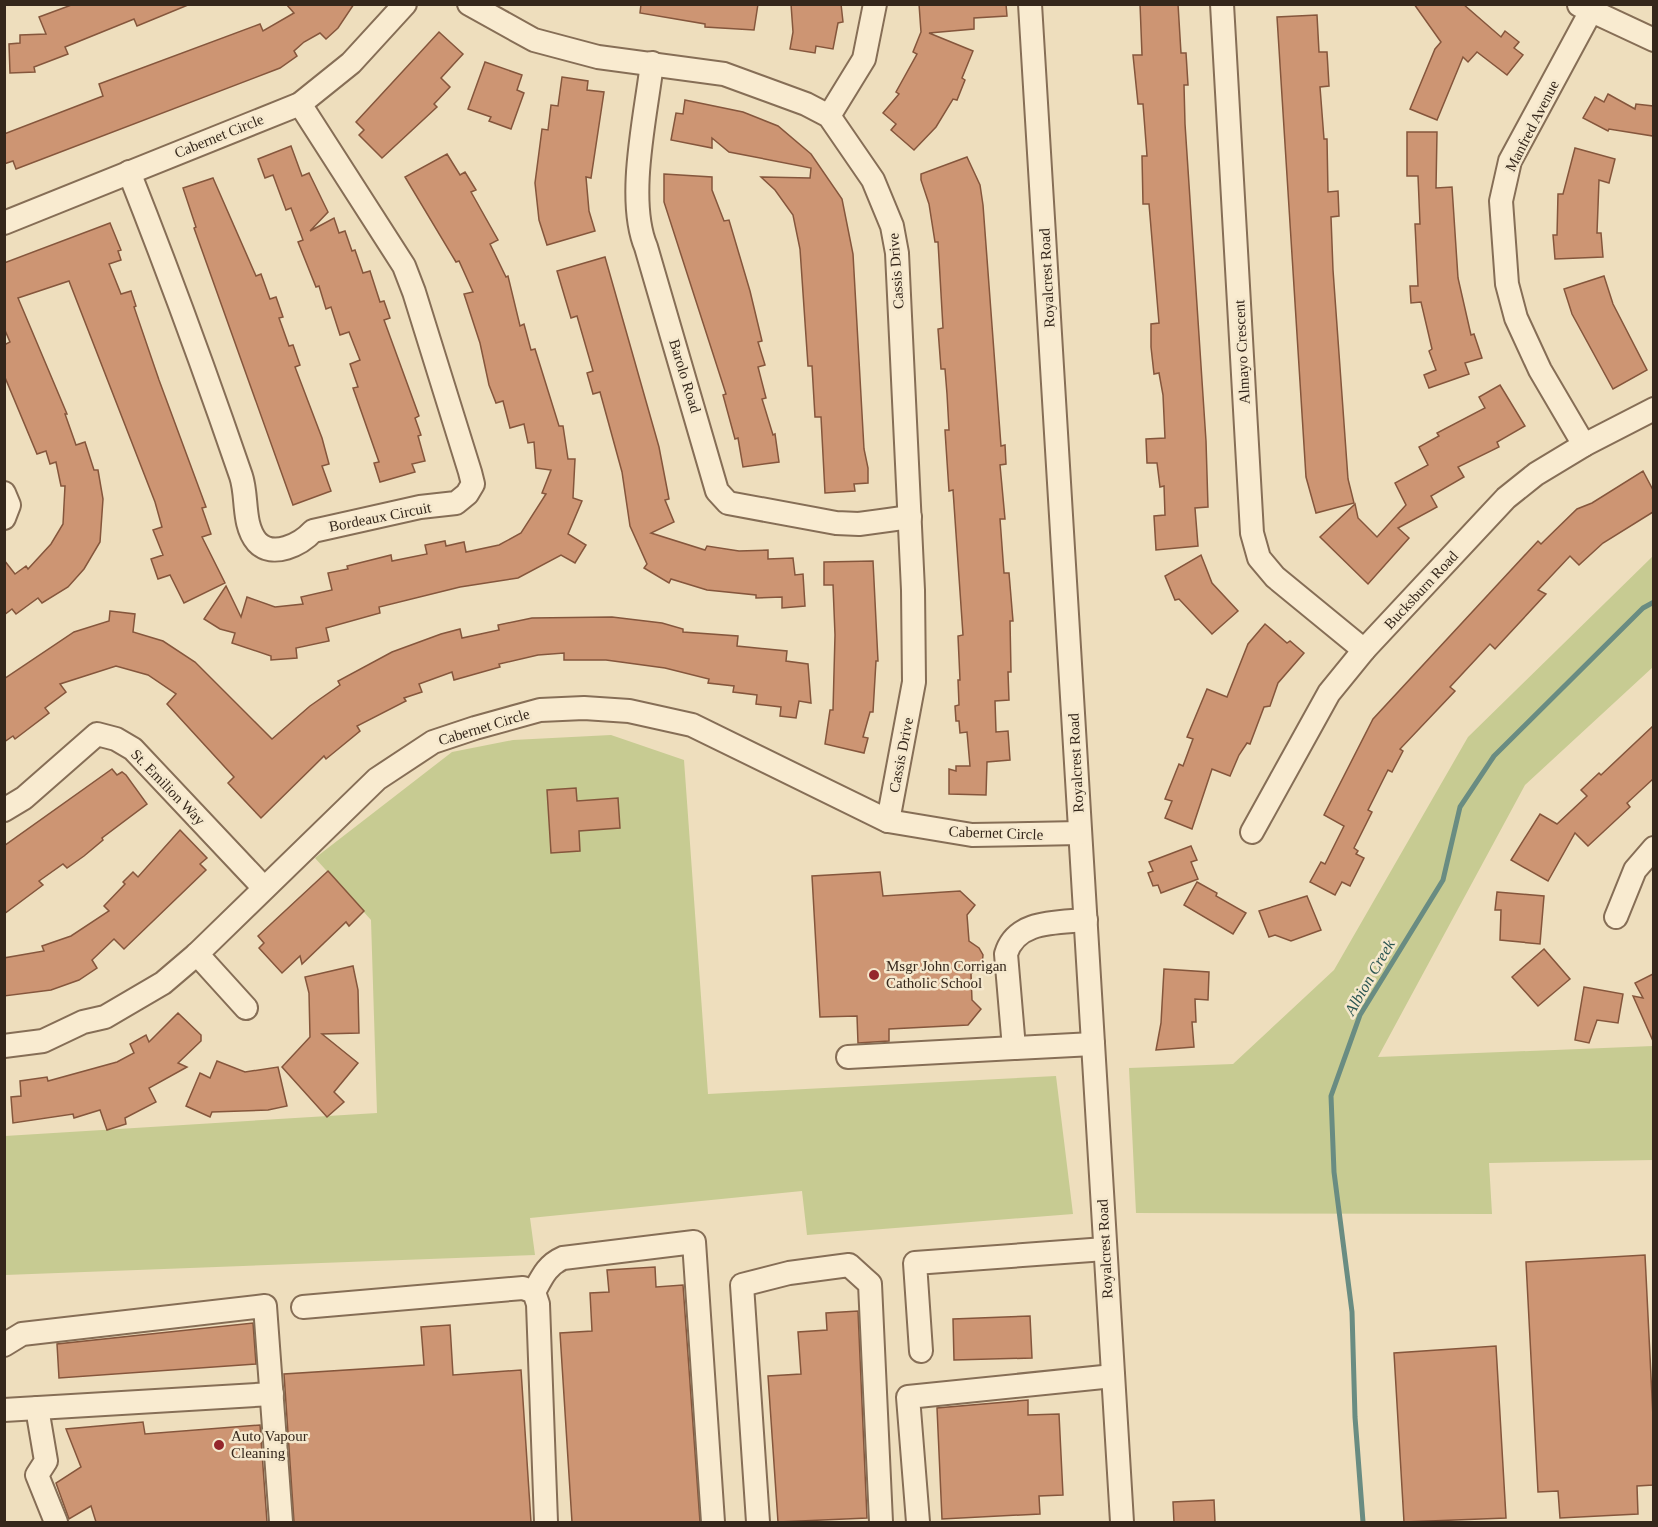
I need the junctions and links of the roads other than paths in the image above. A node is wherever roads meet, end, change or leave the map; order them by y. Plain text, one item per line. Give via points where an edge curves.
1 (405, 4) edge
2 (469, 4) edge
3 (875, 4) edge
4 (1030, 4) edge
5 (1222, 4) edge
6 (1585, 8) edge
7 (1653, 40) edge
8 (652, 63) junction
9 (300, 104) junction
10 (829, 116) junction
11 (129, 172) junction
12 (4, 223) edge
13 (1653, 409) edge
14 (1584, 445) junction
15 (4, 493) edge
16 (910, 517) junction
17 (4, 518) edge
18 (1364, 650) junction
19 (4, 810) edge
20 (888, 821) junction
21 (1252, 832) dead end
22 (1080, 833) junction
23 (1653, 848) edge
24 (264, 888) junction
25 (1616, 917) dead end
26 (1086, 920) junction
27 (197, 954) junction
28 (246, 1008) dead end
29 (1093, 1044) junction
30 (4, 1046) edge
31 (1014, 1048) junction
32 (848, 1056) dead end
33 (1105, 1249) junction
34 (534, 1292) junction
35 (303, 1307) dead end
36 (4, 1345) edge
37 (921, 1351) dead end
38 (1113, 1376) junction
39 (272, 1394) junction
40 (37, 1408) junction
41 (4, 1410) edge
42 (56, 1522) edge
43 (281, 1522) edge
44 (546, 1522) edge
45 (713, 1522) edge
46 (758, 1522) edge
47 (881, 1522) edge
48 (918, 1522) edge
49 (1122, 1522) edge

1 - 9 street, Cabernet Circle via 351,63
2 - 8 street, Cassis Drive via 534,40 598,57
3 - 10 street via 864,59
4 - 22 street, Royalcrest Road
5 - 18 street, Almayo Crescent via 1252,533 1259,558 1275,577
6 - 7 street
6 - 14 street, Manfred Avenue via 1510,161 1501,201 1507,284 1516,318 1540,370
8 - 10 street, Cassis Drive via 724,74
8 - 16 street, Barolo Road via 638,181 639,230 717,491 728,503 836,523
9 - 11 street, Cabernet Circle
9 - 11 street, Bordeaux Circuit via 404,266 471,472 473,484 456,503 313,531 285,550 258,542 250,529 246,490 202,360
10 - 16 street, Cassis Drive via 861,159 892,226 897,253
11 - 12 street, Cabernet Circle
13 - 14 street, Bucksburn Road
14 - 18 street, Bucksburn Road via 1518,487
15 - 17 street via 9,504
16 - 20 street, Cassis Drive via 914,682
18 - 21 street, Bucksburn Road via 1329,693
19 - 24 street, St. Emilion Way via 24,798 97,734 116,739 133,749
20 - 22 street, Cabernet Circle via 972,835
20 - 24 street, Cabernet Circle via 692,725 629,711 540,710 433,742 412,754 377,780
22 - 26 street, Royalcrest Road
23 - 25 street via 1635,870
24 - 27 street, Cabernet Circle
26 - 29 street, Royalcrest Road
26 - 31 street via 1041,924 1020,932 1010,942 1006,954
27 - 28 street
27 - 30 street, Cabernet Circle via 163,983 105,1017 83,1022 44,1041
29 - 31 street
29 - 33 street, Royalcrest Road
31 - 32 street
33 - 37 street via 915,1263
33 - 38 street, Royalcrest Road
34 - 35 street via 523,1288
34 - 44 street via 538,1304
34 - 45 street via 545,1270 563,1258 694,1242
36 - 39 street via 22,1334 265,1306
38 - 48 street via 908,1397
38 - 49 street, Royalcrest Road
39 - 40 street
39 - 43 street
40 - 41 street
40 - 42 street via 46,1461 37,1475
46 - 47 street via 742,1285 789,1273 849,1265 870,1284

